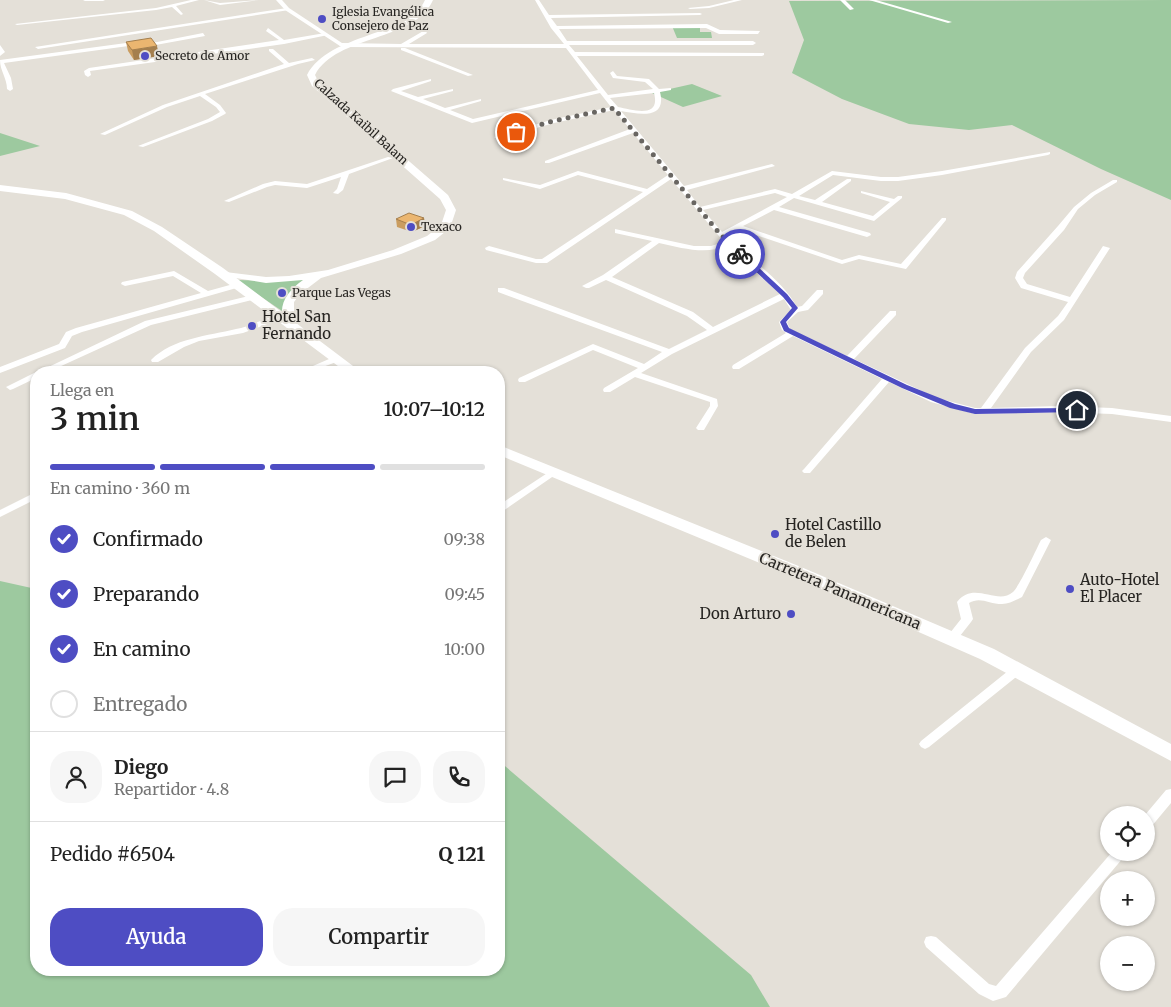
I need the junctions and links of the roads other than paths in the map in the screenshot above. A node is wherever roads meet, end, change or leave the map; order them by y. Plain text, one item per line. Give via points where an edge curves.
1 (85, 0) edge
2 (103, 0) edge
3 (197, 0) edge
4 (206, 0) edge
5 (258, 0) edge
6 (279, 0) edge
7 (423, 0) edge
8 (429, 0) edge
9 (538, 0) edge
10 (740, 0) edge
11 (842, 0) edge
12 (871, 0) edge
13 (173, 5) junction
14 (699, 8) dead end
15 (287, 9) junction
16 (852, 9) dead end
17 (181, 14) dead end
18 (700, 14) dead end
19 (551, 22) junction
20 (950, 22) dead end
21 (695, 23) dead end
22 (17, 24) dead end
23 (268, 30) dead end
24 (140, 31) junction
25 (425, 32) dead end
26 (758, 32) dead end
27 (203, 35) dead end
28 (324, 35) junction
29 (284, 42) junction
30 (150, 43) junction
31 (753, 43) dead end
32 (347, 45) junction
33 (566, 45) junction
34 (0, 46) edge
35 (398, 46) junction
36 (38, 47) dead end
37 (156, 49) edge
38 (271, 50) dead end
39 (0, 54) edge
40 (160, 54) dead end
41 (575, 54) junction
42 (762, 54) dead end
43 (166, 60) junction
44 (312, 60) junction
45 (1, 63) edge
46 (288, 65) junction
47 (470, 74) dead end
48 (613, 74) dead end
49 (88, 75) dead end
50 (429, 80) dead end
51 (10, 89) dead end
52 (669, 89) dead end
53 (451, 90) dead end
54 (656, 90) junction
55 (201, 94) junction
56 (604, 94) junction
57 (418, 99) junction
58 (479, 100) dead end
59 (614, 108) junction
60 (445, 110) junction
61 (634, 130) junction
62 (102, 134) dead end
63 (498, 137) dead end
64 (141, 146) dead end
65 (1048, 153) dead end
66 (390, 158) junction
67 (547, 162) dead end
68 (772, 166) dead end
69 (346, 172) junction
70 (671, 176) junction
71 (505, 180) dead end
72 (849, 180) dead end
73 (1115, 181) dead end
74 (0, 188) edge
75 (682, 189) junction
76 (647, 191) junction
77 (863, 192) dead end
78 (336, 193) dead end
79 (793, 196) junction
80 (227, 201) dead end
81 (816, 202) junction
82 (773, 208) junction
83 (699, 209) junction
84 (944, 219) dead end
85 (738, 227) junction
86 (618, 231) dead end
87 (721, 235) junction
88 (866, 235) dead end
89 (658, 240) junction
90 (728, 243) junction
91 (489, 248) dead end
92 (1106, 248) dead end
93 (383, 255) junction
94 (221, 273) junction
95 (320, 275) junction
96 (606, 278) junction
97 (125, 284) dead end
98 (237, 284) junction
99 (586, 286) dead end
100 (501, 290) dead end
101 (820, 292) dead end
102 (206, 293) junction
103 (785, 295) junction
104 (253, 297) junction
105 (1072, 300) junction
106 (795, 310) junction
107 (892, 313) dead end
108 (280, 316) junction
109 (291, 325) junction
110 (713, 331) junction
111 (792, 333) junction
112 (668, 352) junction
113 (336, 359) junction
114 (849, 359) junction
115 (155, 360) dead end
116 (55, 366) edge
117 (318, 366) edge
118 (346, 366) edge
119 (644, 367) junction
120 (736, 367) dead end
121 (0, 370) edge
122 (636, 374) junction
123 (30, 378) edge
124 (888, 378) junction
125 (522, 380) dead end
126 (10, 387) dead end
127 (607, 390) dead end
128 (983, 412) junction
129 (1171, 419) edge
130 (701, 428) dead end
131 (505, 453) edge
132 (807, 471) dead end
133 (552, 473) junction
134 (30, 499) edge
135 (505, 504) edge
136 (0, 514) edge
137 (1046, 540) dead end
138 (952, 638) junction
139 (1017, 670) junction
140 (925, 744) dead end
141 (1171, 753) edge
142 (1171, 794) edge
143 (1155, 813) edge
144 (1113, 861) edge
145 (931, 942) dead end

1 - 2 street
3 - 13 street
4 - 5 street via 220,4
6 - 15 street
7 - 32 main road, Calzada Kaibil Balam via 408,18
8 - 32 main road, Calzada Kaibil Balam via 422,12 411,20
9 - 19 street
10 - 14 street
11 - 16 street
12 - 20 street
13 - 17 street
13 - 22 street
15 - 24 street
15 - 28 street
18 - 19 street
19 - 21 street via 681,20
19 - 26 street via 707,26 719,32
19 - 33 street
23 - 29 street
24 - 30 street
24 - 36 street
25 - 35 street
27 - 30 street
28 - 29 street
28 - 32 street
29 - 43 street
30 - 37 street
30 - 45 street
31 - 33 street
32 - 35 street
32 - 44 main road, Calzada Kaibil Balam
32 - 93 main road, Calzada Kaibil Balam via 318,62 312,70 312,79 441,193 451,210 448,222 438,234 414,246
33 - 35 street
33 - 41 street
34 - 39 street
35 - 47 street
38 - 46 street
40 - 43 street
41 - 42 street
41 - 56 street
43 - 49 street via 88,70
44 - 46 street
44 - 66 main road, Calzada Kaibil Balam via 302,72 306,87
45 - 51 street via 8,75
46 - 55 street
48 - 54 street via 646,80
50 - 57 street via 393,91
52 - 54 street
53 - 57 street
54 - 56 street
54 - 59 street via 657,107 652,111 642,113
55 - 62 street
55 - 64 street via 223,113
56 - 59 street
56 - 60 street via 476,121 467,121
57 - 60 street
58 - 60 street
59 - 61 street
59 - 63 street
61 - 67 street
61 - 70 street
65 - 79 street via 898,179 832,173
66 - 69 street
66 - 93 main road, Calzada Kaibil Balam via 435,197 442,217 426,235
68 - 75 street
69 - 78 street
69 - 80 street via 307,186 265,185
70 - 75 street
70 - 76 street
71 - 76 street via 540,188 575,173 584,173
72 - 81 street
73 - 105 street via 1076,208 1021,272 1019,278 1024,286
74 - 94 highway via 66,196 128,213 158,229
75 - 83 street
76 - 91 street via 544,261
77 - 81 street via 898,199 874,219
79 - 81 street
79 - 82 street
79 - 83 street via 772,191
82 - 85 street
82 - 88 street
83 - 87 street
84 - 85 street via 903,267 859,257 842,262
85 - 87 street
86 - 89 street
87 - 90 street
89 - 90 street via 706,249
89 - 96 street
90 - 103 street
92 - 105 street
93 - 95 main road, Calzada Kaibil Balam
94 - 95 main road, Calzada Kaibil Balam via 266,280
94 - 98 highway
95 - 109 main road, Calzada Kaibil Balam via 298,288 289,299 286,312
96 - 99 street
96 - 110 street via 690,314
97 - 102 street via 174,273
98 - 102 street
98 - 104 highway
100 - 112 street
101 - 106 street via 805,308
102 - 121 street via 68,334 62,346
103 - 106 street
103 - 110 street
104 - 108 highway
104 - 116 street via 148,323
105 - 128 street via 1061,318 1028,350
106 - 111 street via 783,322 786,330
107 - 114 street
108 - 109 highway
108 - 115 street via 230,334 197,339
109 - 113 highway
110 - 112 street
111 - 114 street
111 - 120 street
112 - 119 street
113 - 117 street
113 - 118 highway
114 - 124 street
119 - 122 street
119 - 125 street via 593,347
122 - 127 street
122 - 130 street via 714,401
123 - 126 street
124 - 128 street via 952,406
124 - 132 street
128 - 129 street via 1068,409
131 - 133 highway, Carretera Panamericana
133 - 135 street
133 - 138 highway, Carretera Panamericana
134 - 136 street
137 - 138 street via 1018,594 1010,600 974,596 963,602 967,619
138 - 139 highway, Carretera Panamericana
139 - 140 street
139 - 141 highway, Carretera Panamericana
142 - 143 street
144 - 145 street via 1001,992 993,994 984,989

